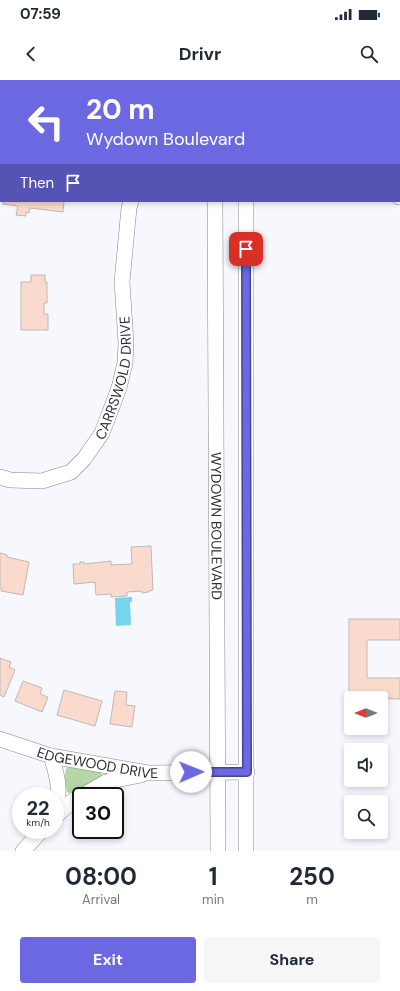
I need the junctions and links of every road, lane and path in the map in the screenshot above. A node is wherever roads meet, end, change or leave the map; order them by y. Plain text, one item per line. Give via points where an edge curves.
1 (131, 202) edge
2 (216, 202) edge
3 (246, 202) edge
4 (0, 476) edge
5 (0, 739) edge
6 (51, 756) junction
7 (217, 772) junction
8 (247, 772) junction
9 (148, 773) junction
10 (58, 787) edge
11 (97, 787) edge
12 (72, 801) edge
13 (64, 809) edge
14 (34, 839) edge
15 (23, 851) edge
16 (218, 851) edge
17 (246, 851) edge

1 - 4 street, CARRSWOLD DRIVE via 122,282 125,362 119,388 102,433 84,459 71,472 42,481 10,480
2 - 7 street, WYDOWN BOULEVARD
3 - 8 street
5 - 6 street, EDGEWOOD DRIVE
6 - 9 street, EDGEWOOD DRIVE
6 - 10 street via 58,778
7 - 8 street, EDGEWOOD DRIVE
7 - 9 street, EDGEWOOD DRIVE
7 - 16 street, WYDOWN BOULEVARD
8 - 17 street
9 - 11 street via 106,782
12 - 13 street
14 - 15 street

